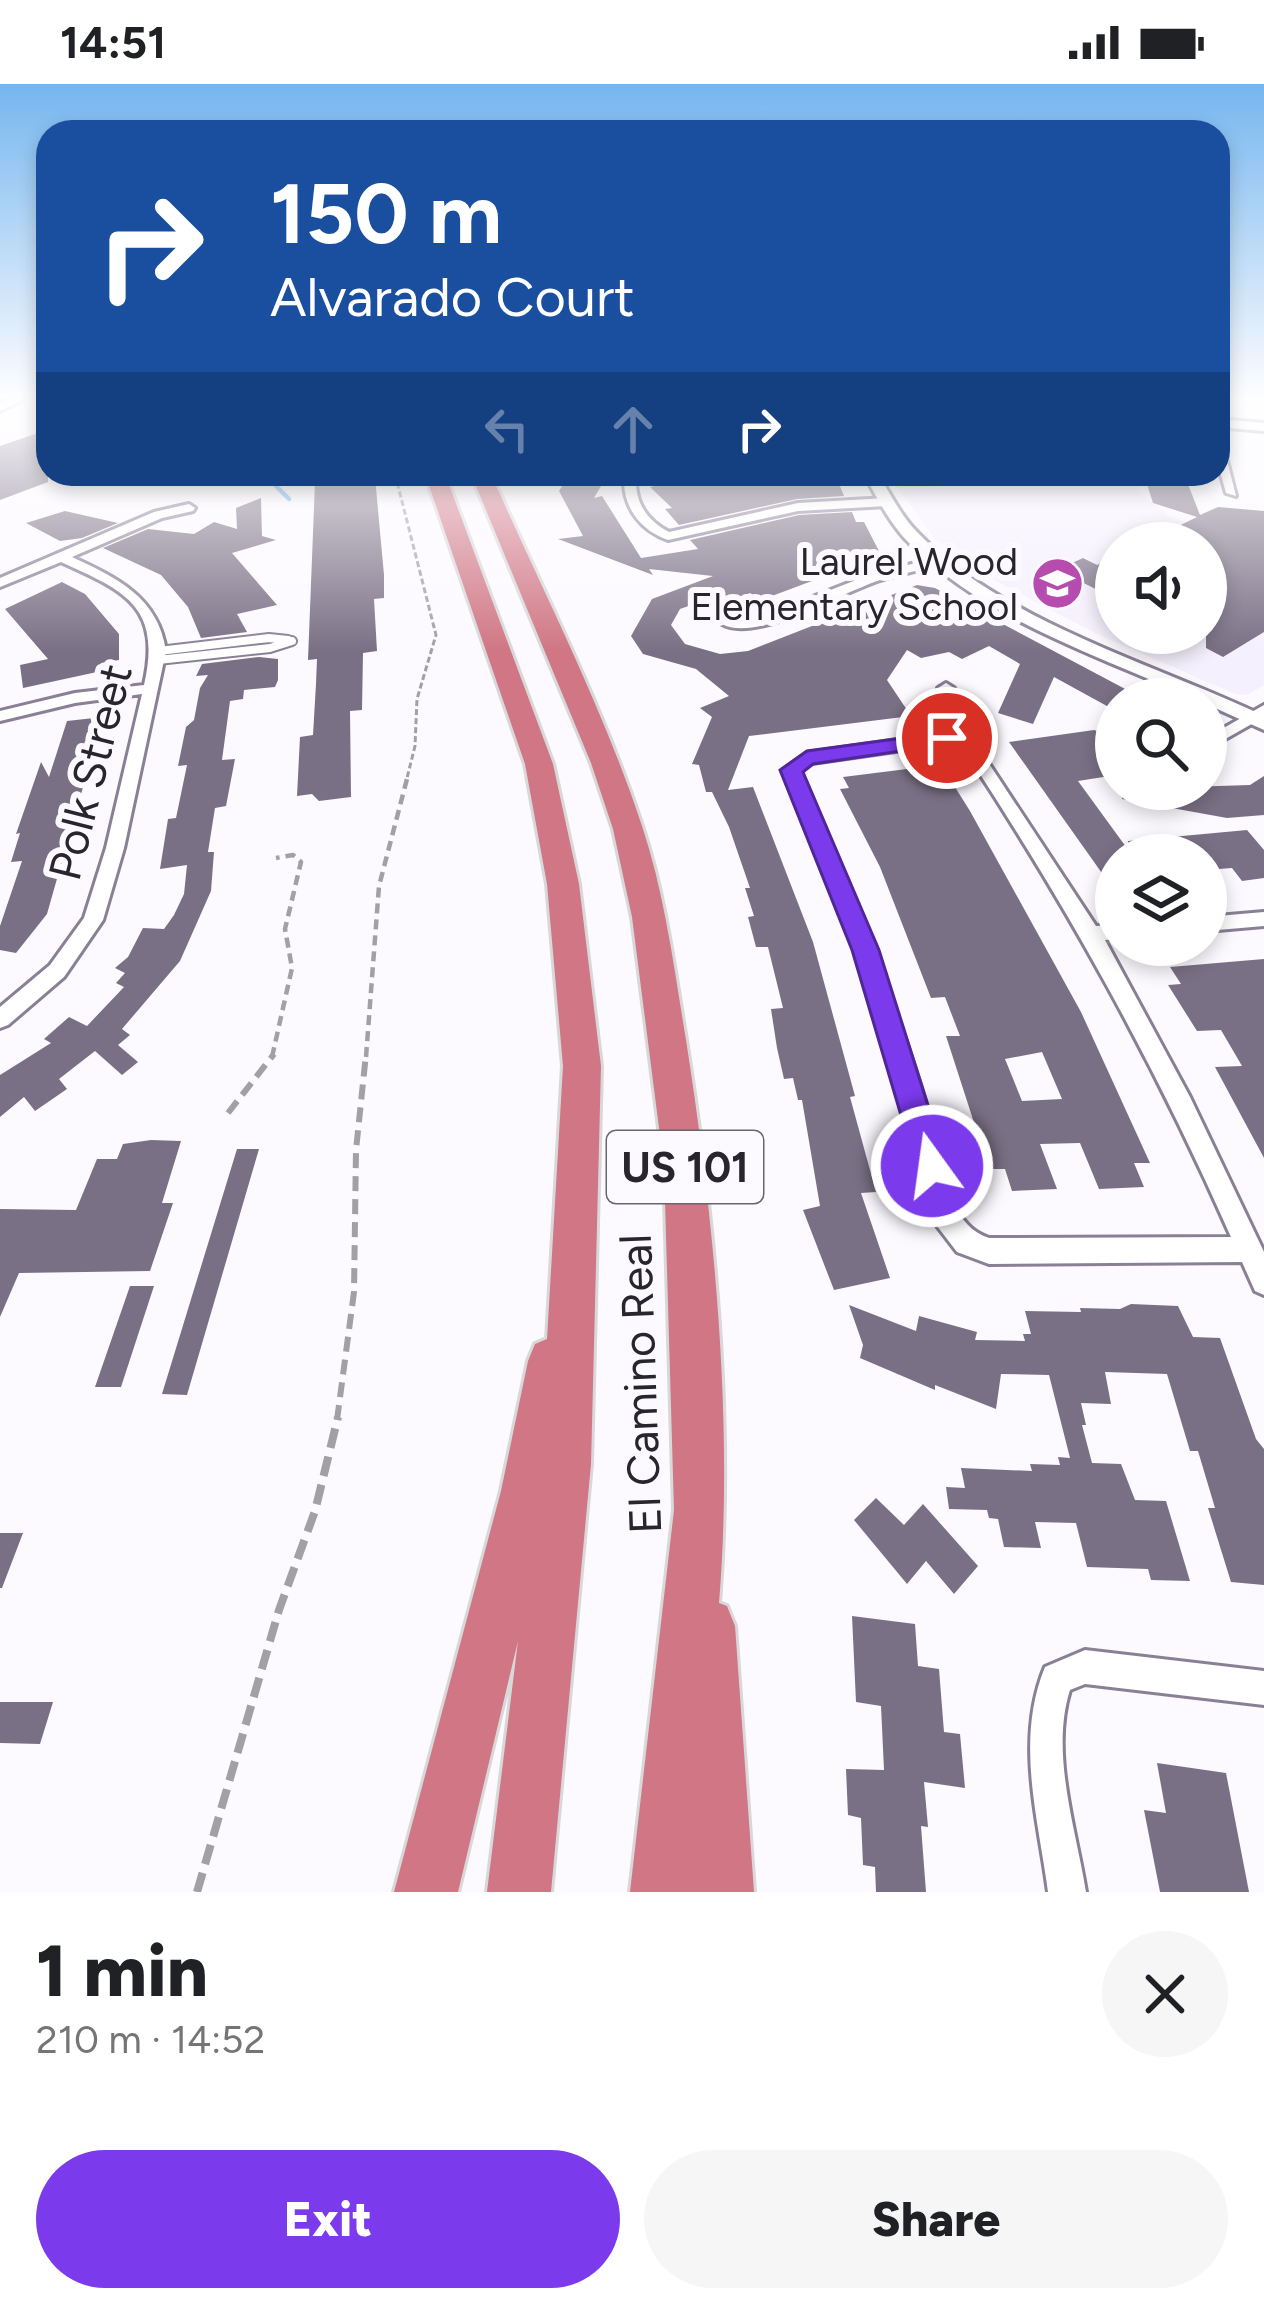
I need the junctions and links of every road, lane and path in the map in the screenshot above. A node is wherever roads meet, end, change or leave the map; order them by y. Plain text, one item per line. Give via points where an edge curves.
1 (398, 486) edge
2 (439, 486) edge
3 (486, 486) edge
4 (633, 486) edge
5 (878, 486) edge
6 (1230, 486) edge
7 (1232, 493) dead end
8 (887, 502) junction
9 (189, 508) dead end
10 (61, 557) junction
11 (940, 560) junction
12 (0, 584) edge
13 (729, 625) dead end
14 (159, 656) junction
15 (153, 688) junction
16 (946, 688) dead end
17 (0, 716) edge
18 (1260, 717) edge
19 (1227, 734) edge
20 (963, 736) junction
21 (276, 858) dead end
22 (1264, 919) edge
23 (1227, 922) edge
24 (1090, 934) junction
25 (1095, 934) edge
26 (0, 1019) edge
27 (228, 1113) dead end
28 (576, 1234) junction
29 (1249, 1249) junction
30 (1264, 1282) edge
31 (700, 1510) junction
32 (1264, 1688) edge
33 (197, 1892) edge
34 (426, 1892) edge
35 (519, 1892) edge
36 (662, 1892) edge
37 (722, 1892) edge
38 (1067, 1892) edge

1 - 33 path via 436,635 379,886 356,1150 355,1292 340,1408
2 - 28 highway, El Camino Real / US 101 via 527,726 563,884 582,1066
3 - 31 highway, El Camino Real / US 101 via 605,763 649,917 685,1167
4 - 8 street via 628,492 653,531 668,536 798,507
5 - 8 street
6 - 7 street
8 - 11 street
9 - 10 street
10 - 12 street
10 - 14 street, Polk Street via 133,595 154,620
11 - 13 street via 760,622
11 - 18 street via 1044,622
14 - 14 lane via 270,648 292,641 269,638
14 - 15 street, Polk Street
15 - 17 street
15 - 26 street, Polk Street via 93,920 57,971
16 - 20 street via 942,703
18 - 19 street
20 - 24 street
20 - 29 street via 807,758 791,770 866,950 947,1222 966,1243 989,1251
21 - 27 path via 301,862 285,929 292,968 274,1054
22 - 23 street
24 - 25 street
24 - 29 street
28 - 34 highway via 527,1491
28 - 35 highway, El Camino Real / US 101 via 566,1464
29 - 30 street
31 - 36 highway, El Camino Real / US 101
31 - 37 highway
32 - 38 street via 1084,1667 1057,1679 1046,1732

